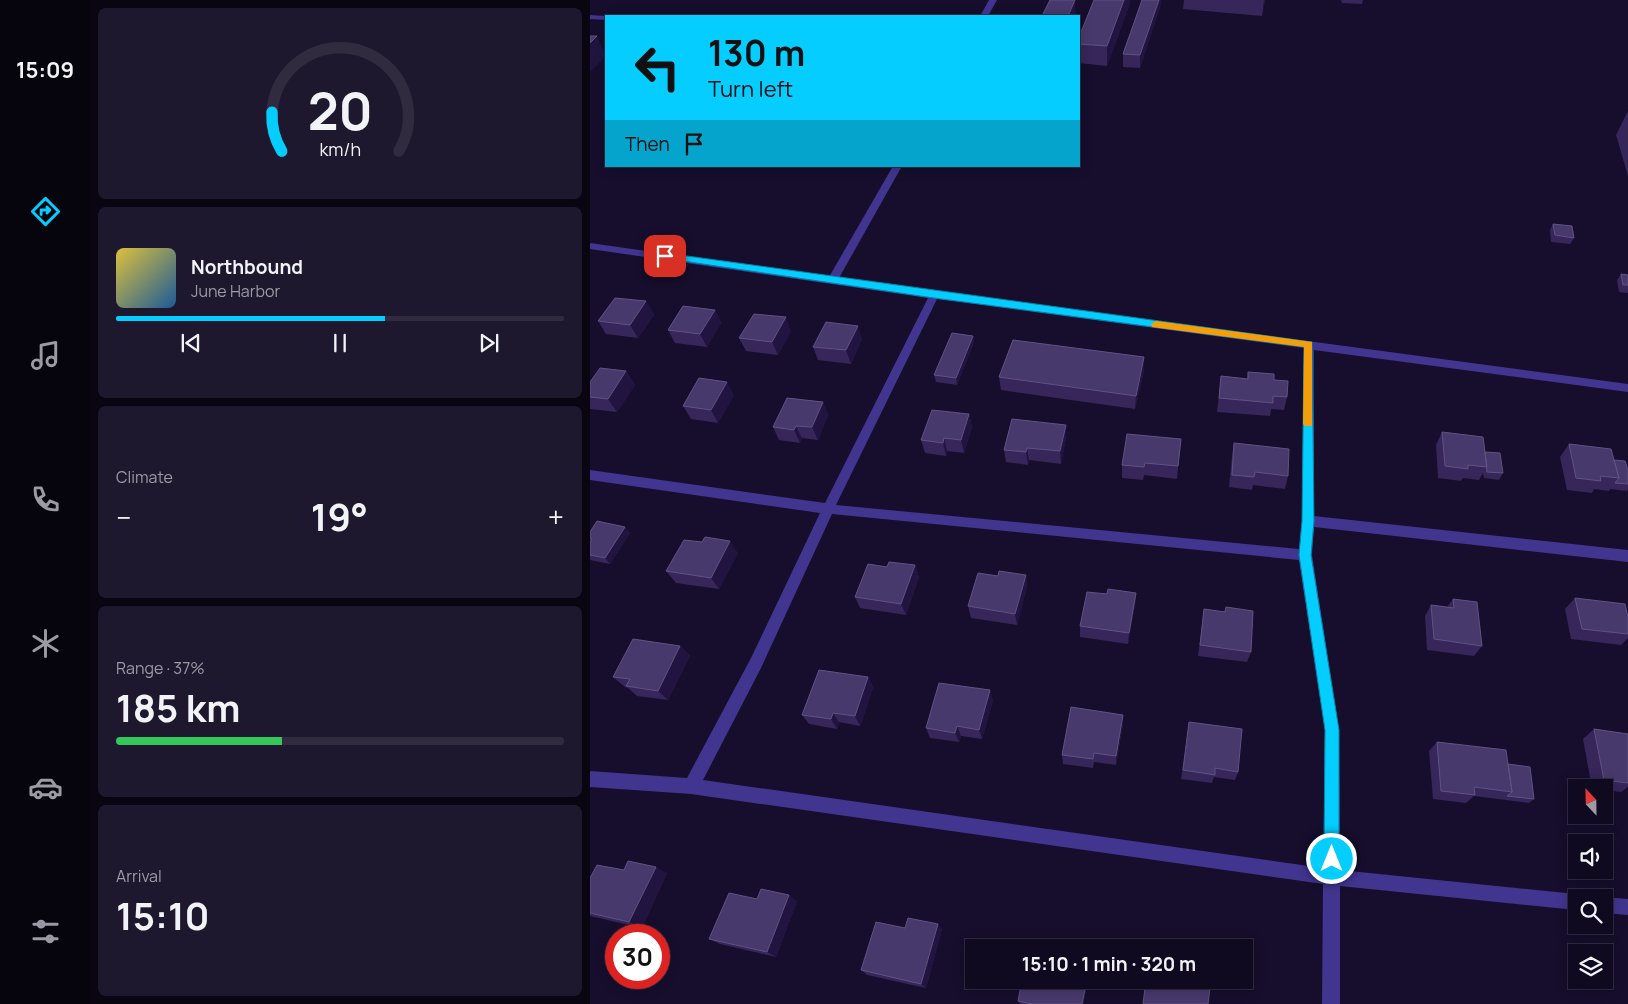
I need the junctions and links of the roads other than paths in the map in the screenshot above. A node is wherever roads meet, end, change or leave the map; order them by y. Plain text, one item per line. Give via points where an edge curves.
1 (993, 0) edge
2 (985, 15) edge
3 (590, 17) edge
4 (605, 18) edge
5 (897, 167) edge
6 (590, 246) edge
7 (833, 279) junction
8 (934, 295) junction
9 (1309, 344) junction
10 (1628, 388) edge
11 (590, 475) edge
12 (828, 509) junction
13 (1308, 521) junction
14 (1305, 555) junction
15 (1628, 556) edge
16 (590, 780) edge
17 (691, 786) junction
18 (1331, 877) junction
19 (1568, 901) edge
20 (1613, 906) edge
21 (1628, 908) edge
22 (1331, 1004) edge

1 - 2 street
3 - 4 street
5 - 7 street
6 - 7 street
7 - 8 street
8 - 9 street
8 - 12 street
9 - 10 street
9 - 13 street
11 - 12 street
12 - 14 street
12 - 17 street via 756,663
13 - 14 street
13 - 15 street
14 - 18 street via 1332,730
16 - 17 street
17 - 18 street
18 - 19 street
18 - 22 street
20 - 21 street

